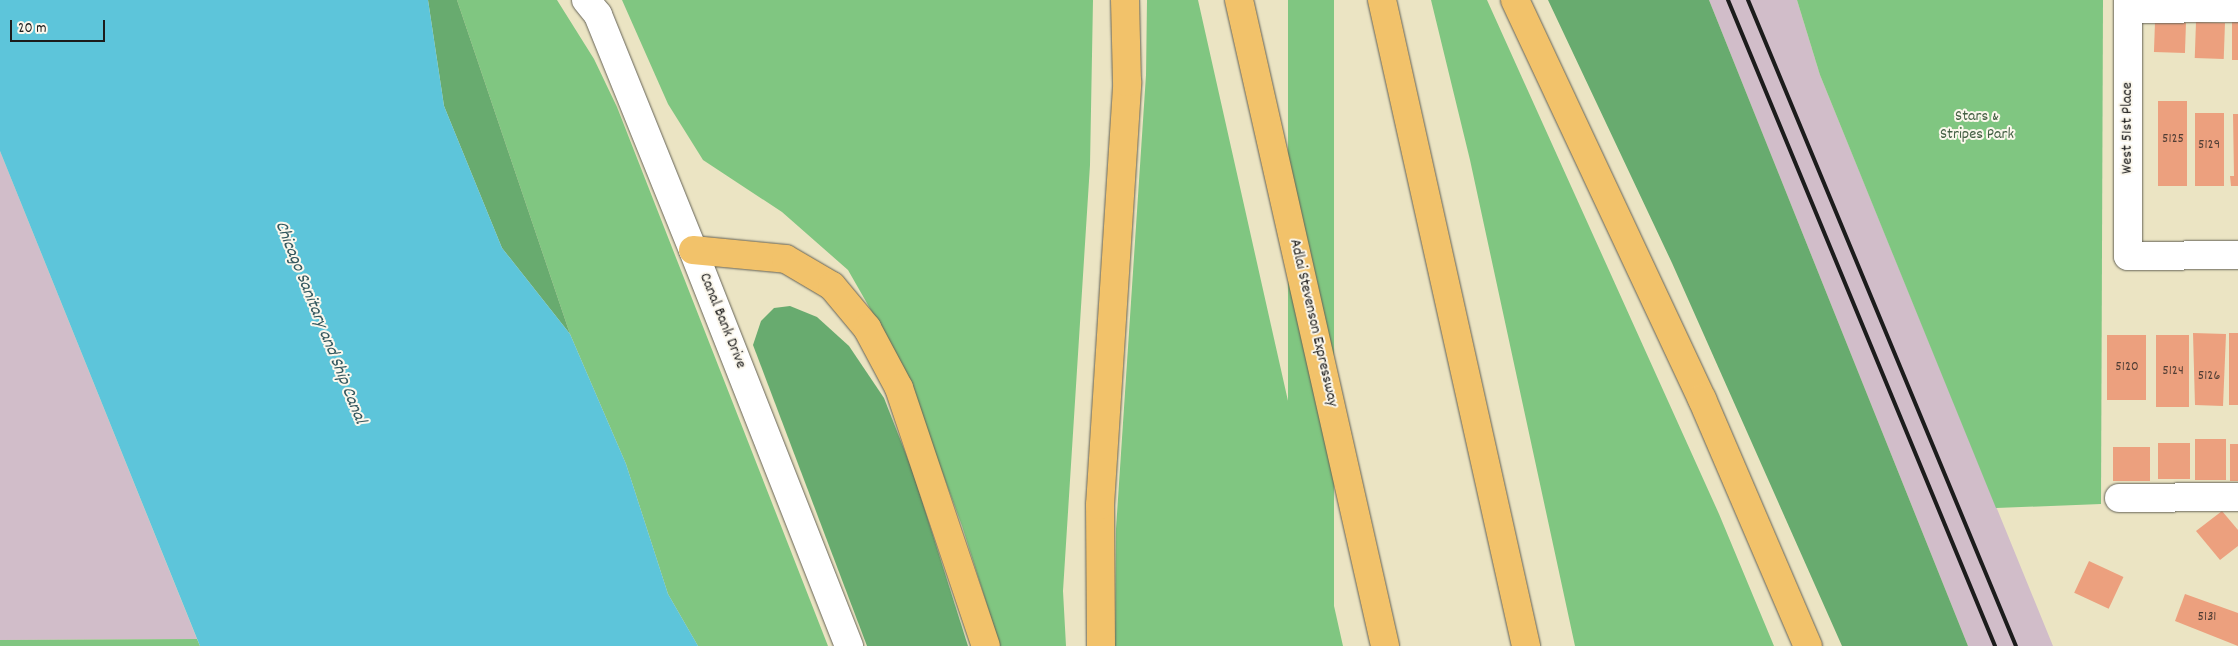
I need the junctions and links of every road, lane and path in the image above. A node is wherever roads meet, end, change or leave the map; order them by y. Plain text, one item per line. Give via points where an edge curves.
1 (586, 0) edge
2 (1125, 0) edge
3 (1239, 0) edge
4 (1382, 0) edge
5 (1515, 0) edge
6 (2128, 4) edge
7 (2238, 8) edge
8 (694, 250) junction
9 (2238, 255) edge
10 (2238, 497) edge
11 (2119, 498) dead end
12 (849, 646) edge
13 (986, 646) edge
14 (1101, 646) edge
15 (1385, 646) edge
16 (1526, 646) edge
17 (1808, 646) edge

1 - 8 street, Canal Bank Drive via 598,15
2 - 14 main road via 1127,82 1100,505
3 - 15 main road, Adlai Stevenson Expressway
4 - 16 main road
5 - 17 main road via 1702,399
6 - 7 street
6 - 9 street, West 51st Place via 2128,256
8 - 12 street, Canal Bank Drive
8 - 13 main road via 786,259 832,286 867,328 899,388
10 - 11 street

